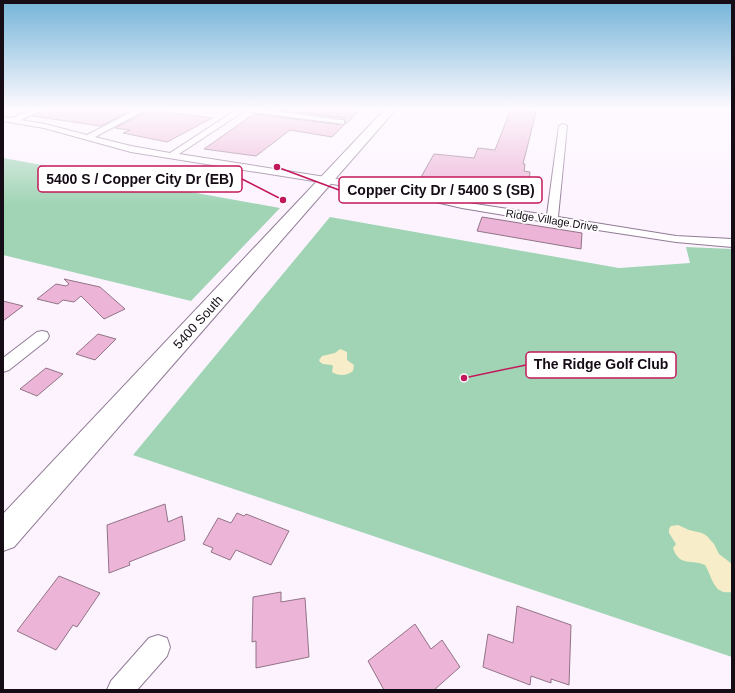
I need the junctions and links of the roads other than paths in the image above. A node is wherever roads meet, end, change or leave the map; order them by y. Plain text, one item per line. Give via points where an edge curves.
1 (96, 140) edge
2 (195, 140) edge
3 (363, 140) edge
4 (561, 140) edge
5 (172, 155) junction
6 (326, 181) junction
7 (552, 220) junction
8 (732, 243) edge
9 (42, 336) dead end
10 (3, 366) edge
11 (3, 536) edge
12 (158, 647) dead end
13 (120, 690) edge

1 - 5 street, Ridge Village Drive
2 - 5 street
3 - 6 main road, 5400 South
4 - 7 street
5 - 6 street, Ridge Village Drive
6 - 7 street, Ridge Village Drive via 414,194
6 - 11 main road, 5400 South
7 - 8 street, Ridge Village Drive via 676,239
9 - 10 street
12 - 13 street

